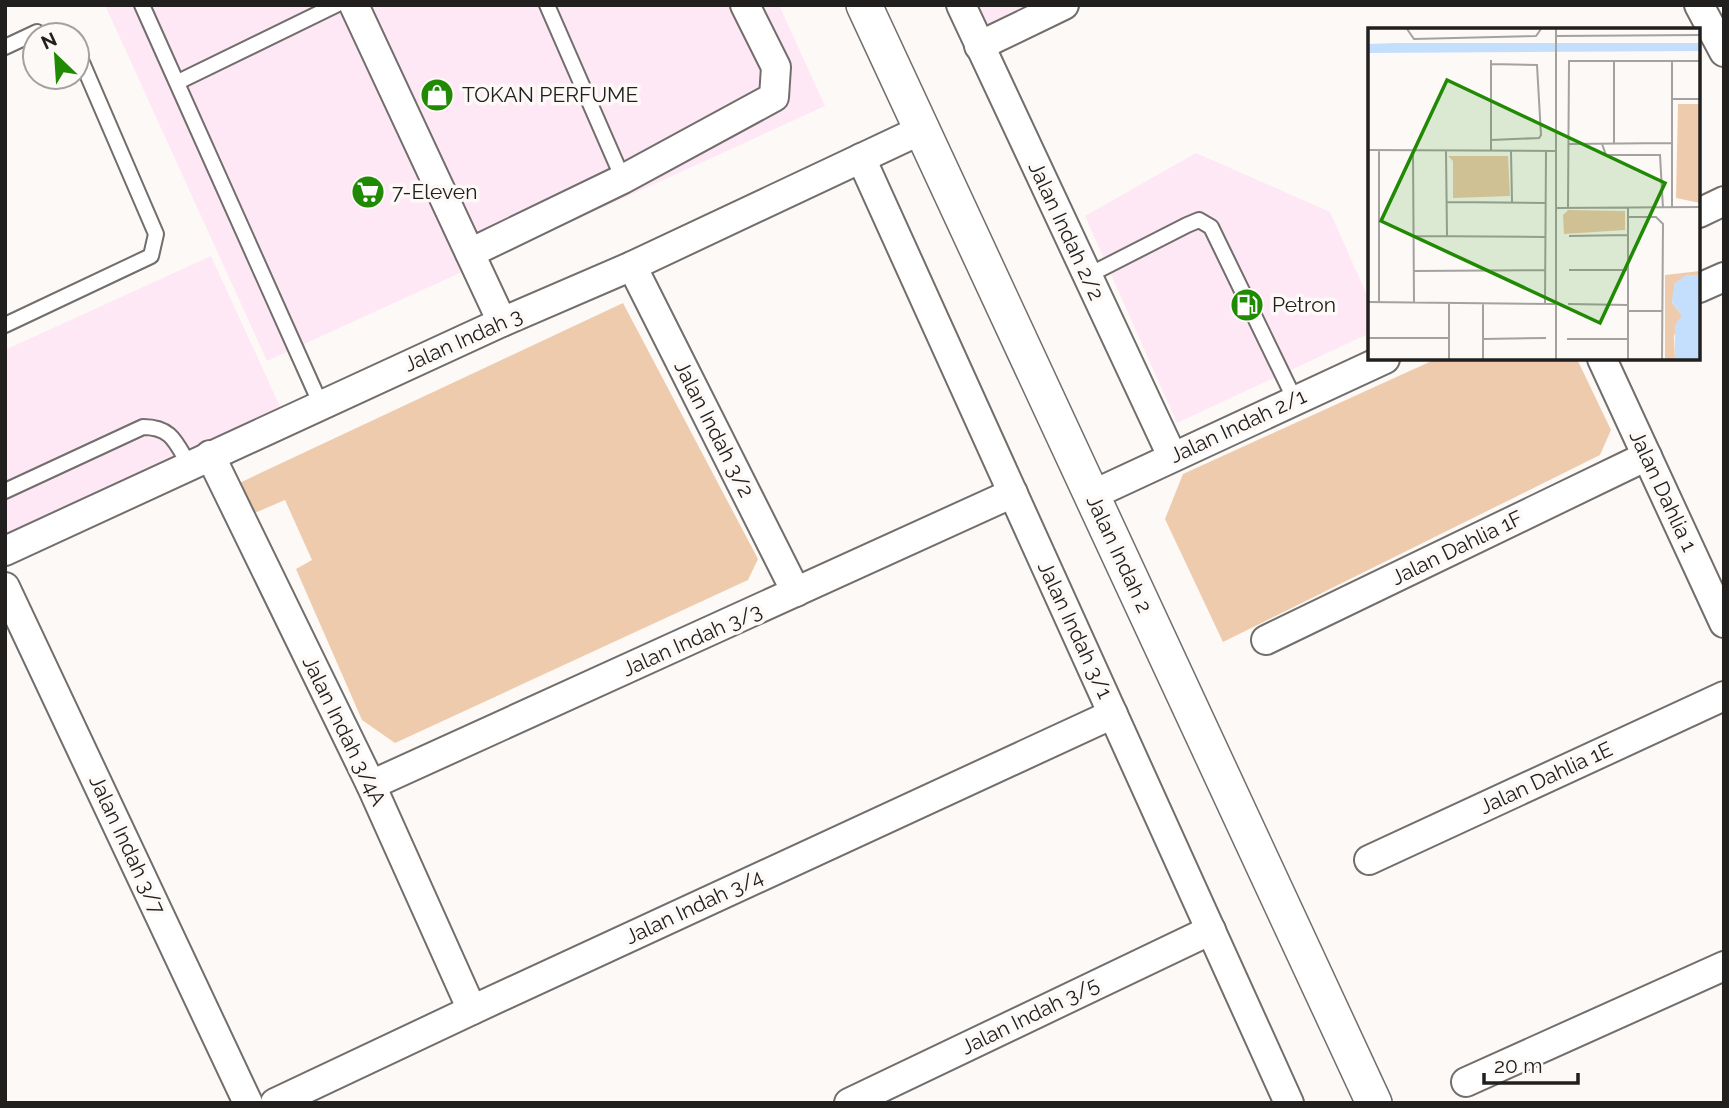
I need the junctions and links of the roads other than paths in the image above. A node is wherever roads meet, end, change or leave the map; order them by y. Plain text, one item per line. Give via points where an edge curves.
1 (142, 5) edge
2 (336, 5) edge
3 (354, 5) edge
4 (547, 5) edge
5 (745, 5) edge
6 (864, 5) edge
7 (961, 5) edge
8 (1064, 5) edge
9 (1699, 5) edge
10 (21, 40) edge
11 (979, 46) junction
12 (5, 47) edge
13 (1724, 52) edge
14 (178, 82) junction
15 (91, 83) edge
16 (921, 130) junction
17 (861, 158) junction
18 (623, 178) junction
19 (1724, 201) edge
20 (1701, 211) edge
21 (470, 253) junction
22 (632, 266) junction
23 (1087, 276) junction
24 (1724, 277) edge
25 (1701, 287) edge
26 (502, 322) junction
27 (5, 325) edge
28 (1383, 360) edge
29 (1602, 360) edge
30 (1295, 400) junction
31 (321, 405) junction
32 (1172, 456) junction
33 (1647, 456) junction
34 (200, 460) junction
35 (5, 491) edge
36 (1013, 493) junction
37 (1092, 495) junction
38 (5, 551) edge
39 (5, 587) edge
40 (796, 592) junction
41 (1724, 623) edge
42 (1266, 640) dead end
43 (1724, 696) edge
44 (1113, 714) junction
45 (371, 785) junction
46 (1368, 860) dead end
47 (1211, 930) junction
48 (1724, 966) edge
49 (471, 1010) junction
50 (1466, 1082) dead end
51 (248, 1103) edge
52 (275, 1103) edge
53 (849, 1103) edge
54 (1289, 1103) edge
55 (1374, 1103) edge

1 - 14 lane
2 - 14 lane
3 - 21 street
4 - 18 lane
5 - 18 street via 776,66 774,97
6 - 16 street, Jalan Indah 2
7 - 11 street, Jalan Indah 2/2
8 - 11 street
9 - 13 street
10 - 12 lane
11 - 23 street, Jalan Indah 2/2
14 - 31 lane
15 - 27 lane via 156,234 151,256
16 - 17 street, Jalan Indah 3
16 - 37 street, Jalan Indah 2
17 - 22 street, Jalan Indah 3
17 - 36 street, Jalan Indah 3/1
18 - 21 street
19 - 20 street
21 - 26 street
22 - 26 street, Jalan Indah 3
22 - 40 street, Jalan Indah 3/2
23 - 30 lane via 1199,220 1211,227
23 - 32 street, Jalan Indah 2/2
24 - 25 street
26 - 31 street, Jalan Indah 3
28 - 30 street, Jalan Indah 2/1
29 - 33 street, Jalan Dahlia 1
30 - 32 street, Jalan Indah 2/1
31 - 34 street, Jalan Indah 3
32 - 37 street, Jalan Indah 2/1
33 - 41 street, Jalan Dahlia 1
33 - 42 street, Jalan Dahlia 1F
34 - 35 lane via 158,427 143,427
34 - 38 street, Jalan Indah 3
34 - 45 street, Jalan Indah 3/4A
36 - 40 street, Jalan Indah 3/3
36 - 44 street, Jalan Indah 3/1
37 - 55 street, Jalan Indah 2
39 - 51 street, Jalan Indah 3/7
40 - 45 street, Jalan Indah 3/3
43 - 46 street, Jalan Dahlia 1E
44 - 47 street, Jalan Indah 3/1
44 - 49 street, Jalan Indah 3/4
45 - 49 street, Jalan Indah 3/4A
47 - 53 street, Jalan Indah 3/5
47 - 54 street, Jalan Indah 3/1
48 - 50 street
49 - 52 street, Jalan Indah 3/4

